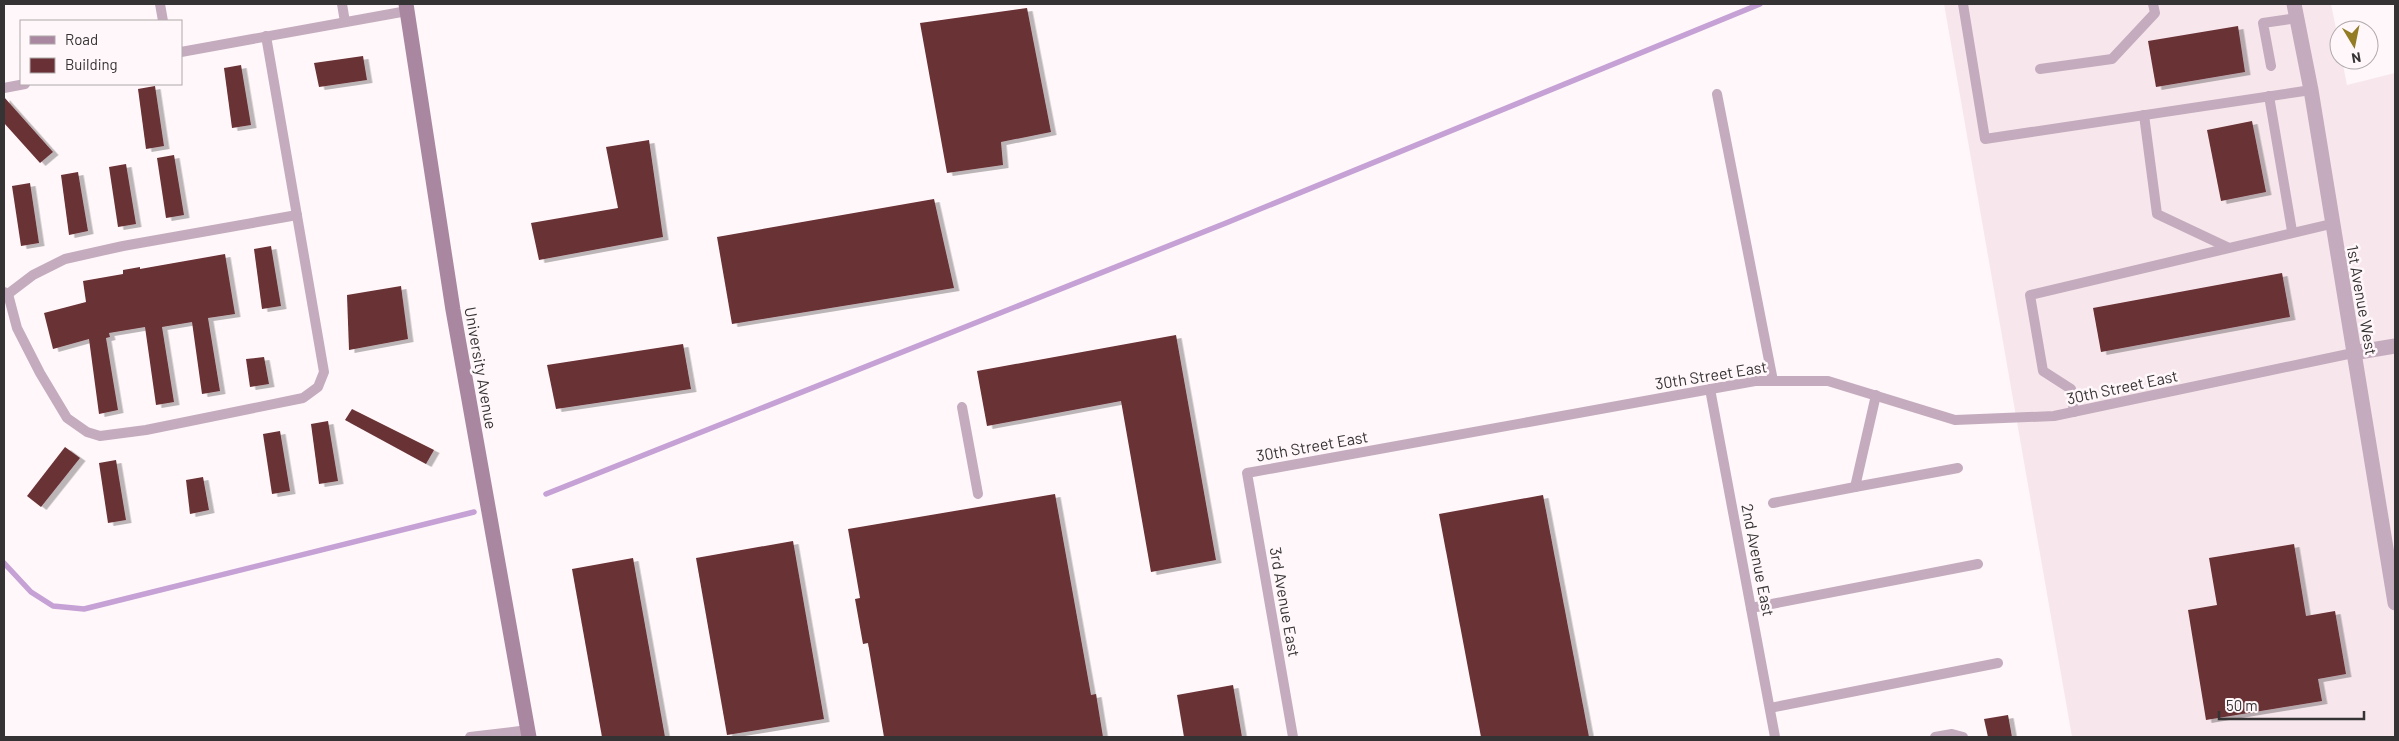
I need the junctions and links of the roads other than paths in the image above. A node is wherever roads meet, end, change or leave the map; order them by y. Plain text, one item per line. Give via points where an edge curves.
1 (160, 4) edge
2 (342, 4) edge
3 (1963, 4) edge
4 (2153, 4) edge
5 (407, 8) edge
6 (2296, 11) edge
7 (163, 20) edge
8 (345, 22) junction
9 (266, 36) junction
10 (182, 52) edge
11 (2271, 66) dead end
12 (2040, 69) dead end
13 (20, 85) edge
14 (4, 88) edge
15 (2311, 90) junction
16 (1717, 94) dead end
17 (2269, 96) junction
18 (2144, 115) junction
19 (297, 215) junction
20 (2331, 224) junction
21 (2292, 231) junction
22 (2227, 247) junction
23 (6, 293) edge
24 (2395, 346) edge
25 (2353, 353) junction
26 (1773, 381) junction
27 (1710, 389) junction
28 (1876, 396) junction
29 (962, 407) dead end
30 (2074, 412) junction
31 (1958, 468) dead end
32 (1247, 472) joint
33 (1855, 487) junction
34 (978, 494) dead end
35 (1773, 503) dead end
36 (1978, 564) dead end
37 (2395, 603) edge
38 (1751, 608) junction
39 (1998, 663) dead end
40 (1770, 708) junction
41 (529, 734) edge
42 (470, 737) edge
43 (1293, 737) edge
44 (1775, 737) edge
45 (1935, 737) edge
46 (1963, 737) edge

1 - 7 lane
2 - 8 lane
3 - 18 lane via 1985,139
4 - 12 lane via 2155,13 2112,59
5 - 8 lane
5 - 41 street, University Avenue via 453,310
6 - 11 lane via 2263,23
6 - 15 street, 1st Avenue West
8 - 9 lane
9 - 10 lane
9 - 19 lane
13 - 14 lane
15 - 17 lane
15 - 20 street, 1st Avenue West
16 - 26 lane
17 - 18 lane
17 - 21 lane
18 - 22 lane via 2157,214
19 - 23 lane via 65,259 32,275
19 - 23 lane via 324,372 318,387 303,398 146,430 100,436 87,432 67,418 17,328
20 - 21 lane
20 - 25 street, 1st Avenue West
21 - 22 lane
22 - 30 lane via 2030,295 2043,371 2070,389
24 - 25 street
25 - 30 lane, 30th Street East
25 - 37 street, 1st Avenue West
26 - 27 lane, 30th Street East
26 - 28 lane, 30th Street East via 1828,381
27 - 32 lane, 30th Street East
27 - 38 lane, 2nd Avenue East
28 - 30 lane, 30th Street East via 1954,420 2054,416
28 - 33 lane
29 - 34 lane
31 - 33 lane
32 - 43 lane, 3rd Avenue East
33 - 35 lane
36 - 38 lane
38 - 40 lane, 2nd Avenue East
39 - 40 lane
40 - 44 lane, 2nd Avenue East
41 - 42 lane
45 - 46 lane via 1952,734

